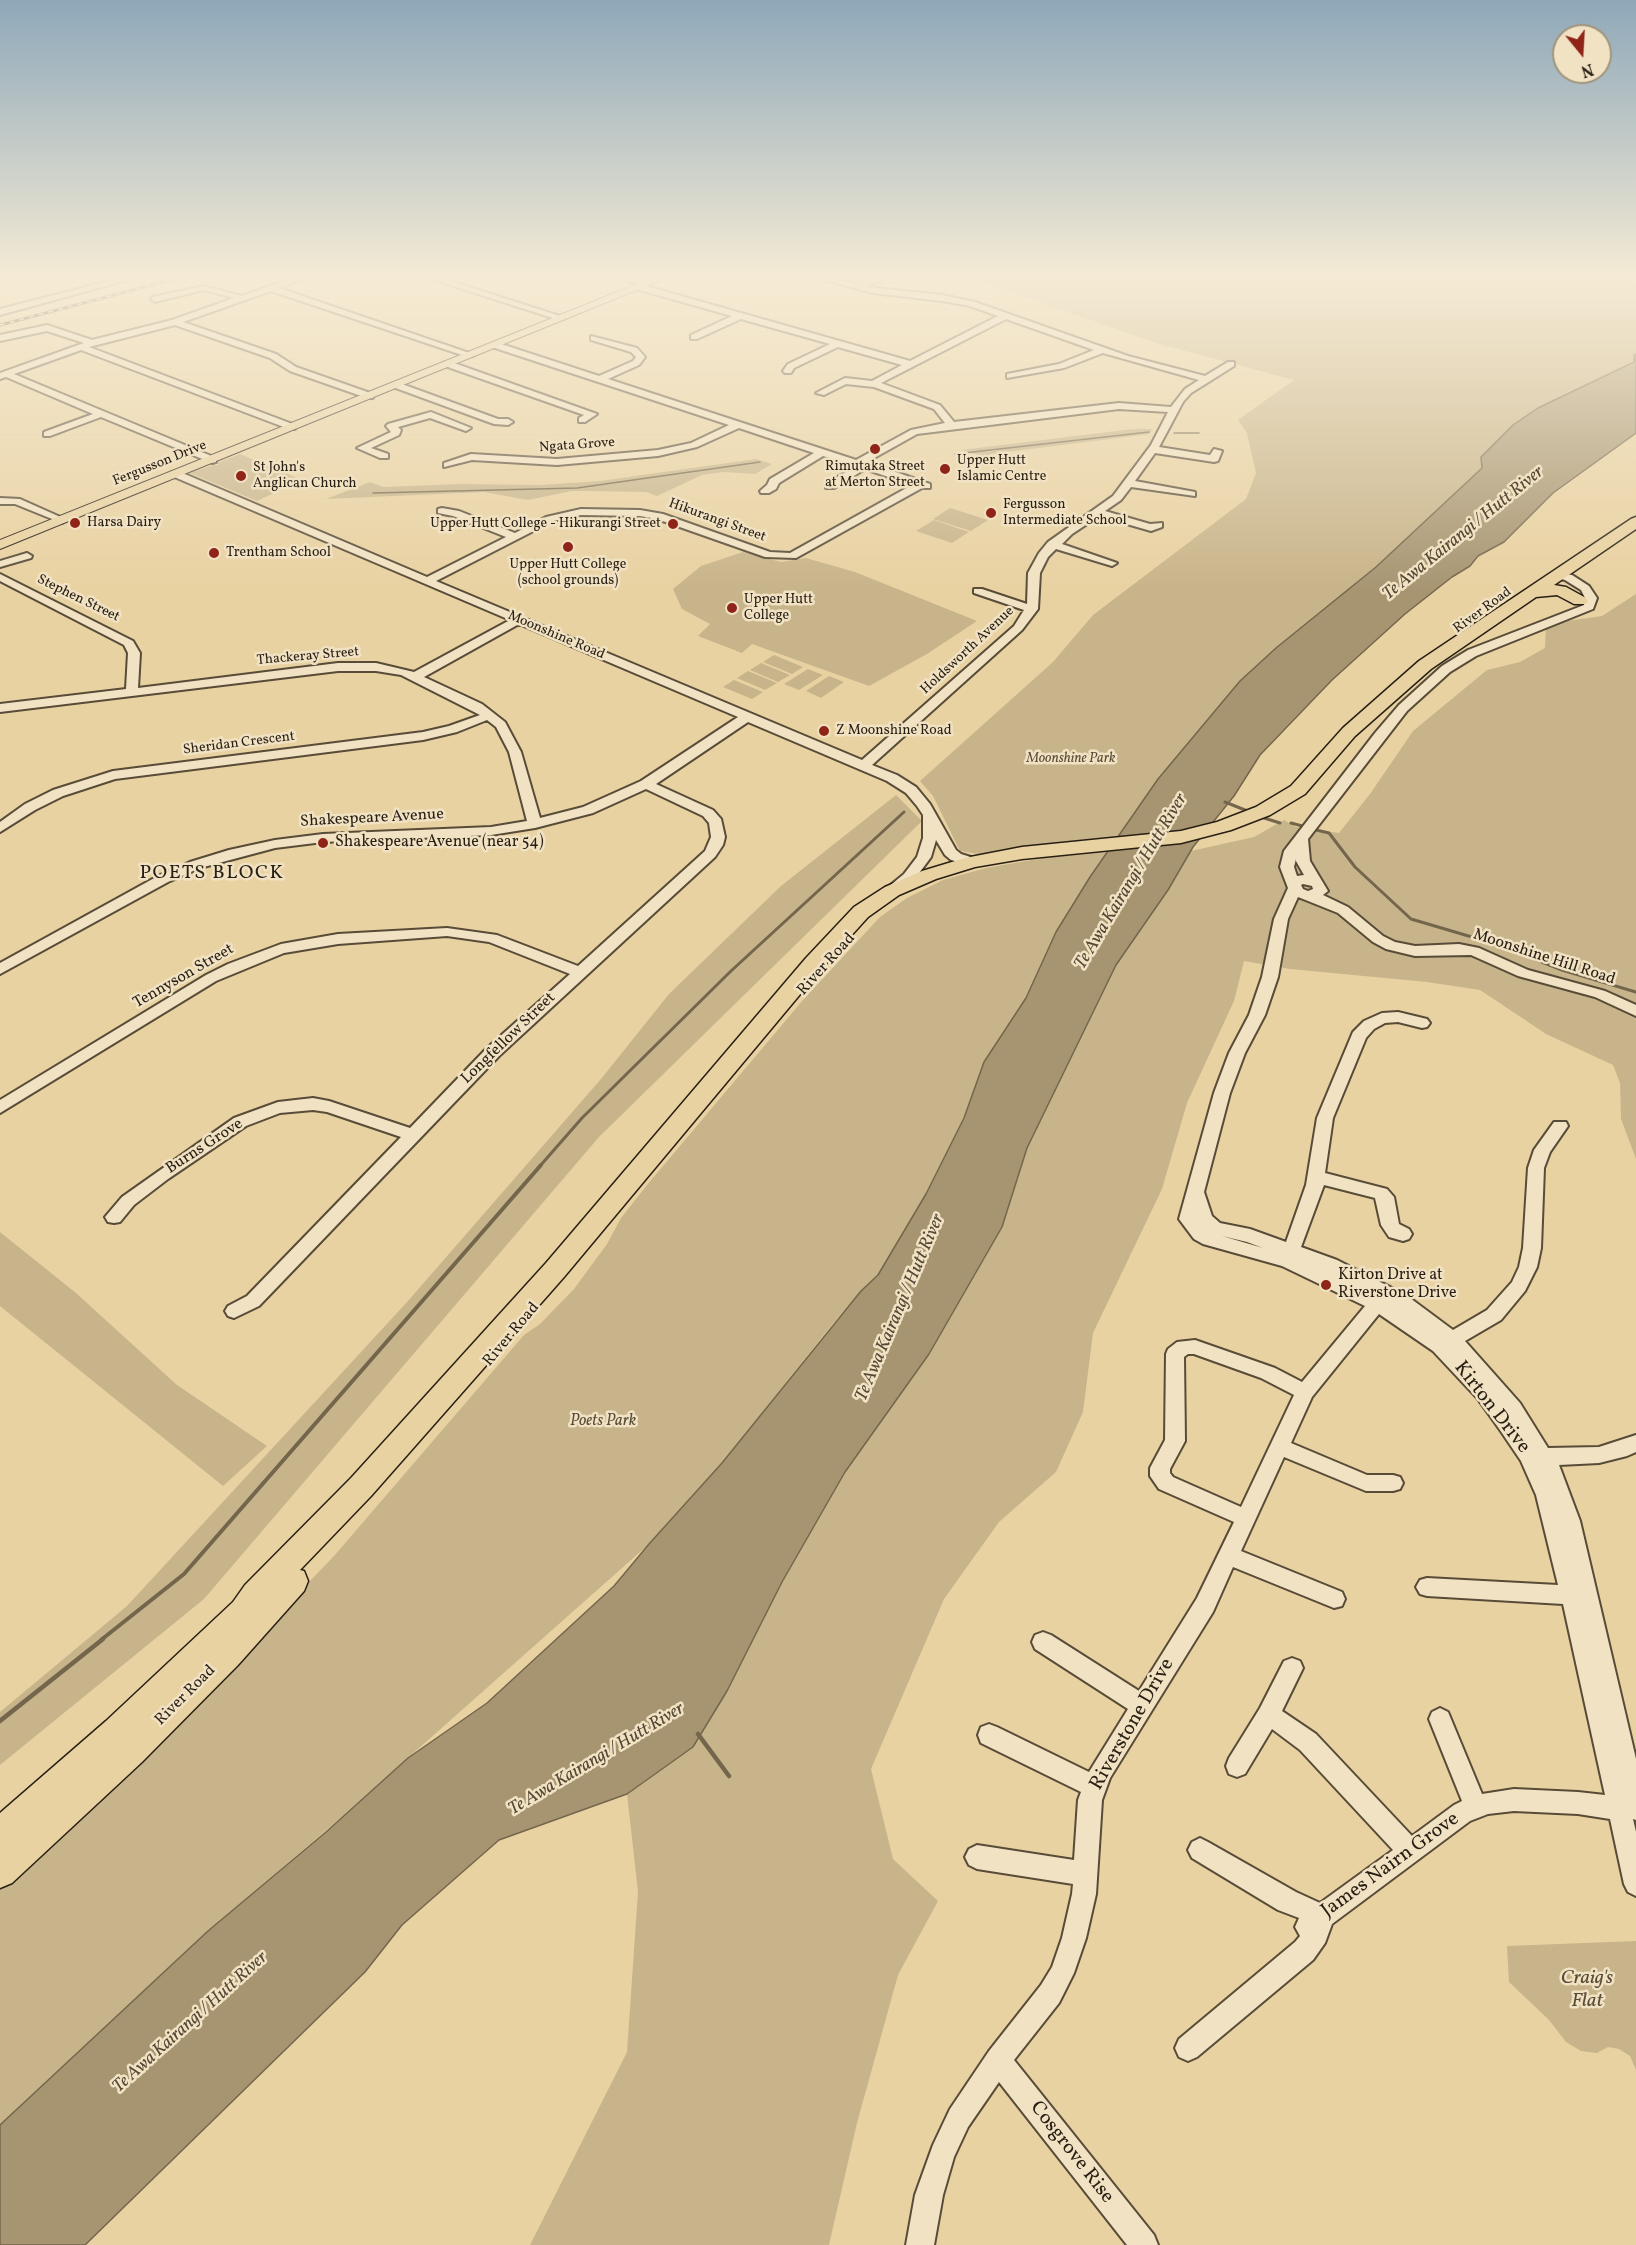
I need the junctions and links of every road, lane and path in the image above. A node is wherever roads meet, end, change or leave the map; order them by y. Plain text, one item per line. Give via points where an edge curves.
1 (17, 381) edge
2 (176, 381) edge
3 (327, 381) edge
4 (406, 381) edge
5 (496, 381) edge
6 (605, 381) edge
7 (879, 381) edge
8 (1203, 381) edge
9 (876, 384) junction
10 (396, 385) junction
11 (821, 393) dead end
12 (370, 396) junction
13 (1173, 410) junction
14 (100, 414) junction
15 (582, 420) dead end
16 (508, 422) dead end
17 (739, 424) junction
18 (951, 425) junction
19 (292, 427) junction
20 (466, 428) dead end
21 (47, 434) dead end
22 (1152, 449) junction
23 (824, 451) junction
24 (1216, 451) dead end
25 (384, 456) dead end
26 (212, 460) junction
27 (862, 464) junction
28 (448, 465) dead end
29 (176, 474) junction
30 (1128, 483) junction
31 (830, 486) dead end
32 (765, 492) dead end
33 (1191, 494) dead end
34 (0, 501) edge
35 (442, 511) dead end
36 (1098, 513) junction
37 (62, 520) junction
38 (1633, 520) edge
39 (1158, 525) dead end
40 (516, 537) junction
41 (1052, 544) junction
42 (0, 546) edge
43 (27, 556) dead end
44 (1112, 563) dead end
45 (0, 564) edge
46 (1557, 575) junction
47 (0, 577) edge
48 (427, 581) junction
49 (1580, 583) junction
50 (978, 591) dead end
51 (1528, 595) junction
52 (1580, 601) junction
53 (1032, 609) junction
54 (1567, 616) junction
55 (518, 620) junction
56 (1454, 633) junction
57 (416, 676) junction
58 (132, 692) junction
59 (0, 708) edge
60 (490, 715) junction
61 (747, 717) junction
62 (1349, 732) junction
63 (864, 765) junction
64 (646, 784) junction
65 (927, 810) junction
66 (535, 824) junction
67 (0, 828) edge
68 (1303, 837) junction
69 (1053, 852) junction
70 (972, 862) junction
71 (1293, 887) junction
72 (1314, 890) junction
73 (892, 891) junction
74 (1285, 909) junction
75 (0, 969) edge
76 (579, 972) junction
77 (1636, 1011) edge
78 (1422, 1023) dead end
79 (0, 1107) edge
80 (1560, 1125) dead end
81 (413, 1135) junction
82 (1316, 1177) junction
83 (114, 1217) dead end
84 (1403, 1234) dead end
85 (1289, 1255) junction
86 (1382, 1298) junction
87 (234, 1311) dead end
88 (1446, 1342) junction
89 (1305, 1392) junction
90 (1636, 1443) edge
91 (1281, 1447) junction
92 (1537, 1457) junction
93 (1393, 1483) dead end
94 (1245, 1518) junction
95 (1228, 1555) junction
96 (1427, 1587) dead end
97 (1571, 1595) junction
98 (1334, 1599) dead end
99 (256, 1607) junction
100 (1043, 1642) dead end
101 (1292, 1668) dead end
102 (1141, 1705) junction
103 (1268, 1715) junction
104 (1440, 1719) dead end
105 (989, 1735) dead end
106 (1238, 1766) dead end
107 (1095, 1787) junction
108 (1476, 1807) junction
109 (1630, 1810) edge
110 (0, 1814) edge
111 (0, 1836) edge
112 (1200, 1850) dead end
113 (1409, 1850) junction
114 (0, 1853) edge
115 (977, 1857) dead end
116 (0, 1870) edge
117 (1085, 1874) junction
118 (1636, 1884) edge
119 (1315, 1922) junction
120 (1188, 2048) dead end
121 (998, 2060) junction
122 (920, 2245) edge
123 (1144, 2245) edge

1 - 14 street
2 - 19 street
3 - 12 street
4 - 10 main road, Fergusson Drive
5 - 15 street via 592,414
6 - 17 street
7 - 9 street
8 - 13 street, Holdsworth Avenue via 1188,391
9 - 11 street via 845,381
9 - 18 street via 928,402
10 - 12 main road, Fergusson Drive
10 - 16 street via 497,422
12 - 19 main road, Fergusson Drive
13 - 18 street via 1119,406
13 - 22 street, Holdsworth Avenue
14 - 21 street
14 - 26 street
17 - 23 street
17 - 28 street, Ngata Grove via 694,445 658,453 557,462 478,457
18 - 27 street via 914,432
19 - 26 main road, Fergusson Drive
20 - 25 street via 431,415 391,426 396,433 363,448
22 - 24 street via 1214,459
22 - 30 street, Holdsworth Avenue
23 - 27 street
23 - 32 street via 774,481
26 - 29 main road, Fergusson Drive
27 - 31 street
27 - 40 street, Hikurangi Street via 926,485 800,553 783,557 640,513 572,513 550,519
29 - 37 main road, Fergusson Drive
29 - 48 street, Moonshine Road
30 - 33 street
30 - 36 street, Holdsworth Avenue
34 - 37 street via 16,501
35 - 40 street
36 - 39 street via 1151,528
36 - 41 street, Holdsworth Avenue
37 - 42 main road, Fergusson Drive
38 - 46 highway, River Road
38 - 49 highway via 1580,567
38 - 56 highway, River Road via 1509,592
40 - 48 street, Hikurangi Street
41 - 44 street
41 - 53 street, Holdsworth Avenue via 1035,568
43 - 45 street
46 - 49 street
46 - 51 highway, River Road
46 - 52 street via 1578,592
46 - 56 highway via 1543,577
47 - 58 street, Stephen Street via 129,643 134,653
48 - 55 street, Moonshine Road
49 - 54 street via 1589,593 1591,603 1585,610
50 - 53 street
51 - 52 highway via 1555,590
51 - 62 highway, River Road via 1425,665
52 - 54 street
53 - 63 street, Holdsworth Avenue via 1018,628
54 - 68 street via 1488,646 1446,669 1392,720
55 - 57 street
55 - 61 street, Moonshine Road
56 - 62 highway, River Road via 1401,673 1374,699
57 - 58 street, Thackeray Street via 389,669 350,667
57 - 60 street, Thackeray Street
58 - 59 street, Thackeray Street
60 - 66 street, Thackeray Street via 501,725 515,752
60 - 67 street, Sheridan Crescent via 423,736 113,776 58,793
61 - 63 street, Moonshine Road
61 - 64 street, Shakespeare Avenue
62 - 69 highway, River Road via 1307,781 1274,805 1237,822 1145,842
63 - 65 street, Moonshine Road via 906,786
64 - 66 street, Shakespeare Avenue via 588,810
64 - 76 street, Longfellow Street via 708,813 718,829 716,846
65 - 70 street, Moonshine Road via 950,852
65 - 73 street via 930,838 924,857
66 - 75 street, Shakespeare Avenue via 491,831 323,838 234,853 163,879
68 - 71 street via 1287,862
68 - 72 street via 1303,861
69 - 70 highway, River Road via 1009,854
69 - 99 highway, River Road via 986,864 943,877 902,896 862,926 752,1048 524,1323 395,1471
70 - 73 highway, River Road
71 - 72 street, Moonshine Hill Road
71 - 74 street, Kirton Drive
72 - 74 street
72 - 77 street, Moonshine Hill Road via 1391,945 1415,951 1474,951 1523,973 1600,994
73 - 99 highway, River Road via 847,924 654,1155
74 - 85 street, Kirton Drive via 1270,977 1222,1093 1188,1219 1200,1234
76 - 79 street, Tennyson Street via 492,938 455,933 338,939 281,949 211,978
76 - 81 street, Longfellow Street via 493,1052
78 - 82 street via 1382,1018 1359,1036 1325,1118
80 - 88 street via 1542,1150 1536,1168 1532,1248 1519,1286 1494,1315
81 - 83 street, Burns Grove via 329,1107 313,1104 278,1108 240,1122 162,1175
81 - 87 street, Longfellow Street via 253,1301
82 - 84 street via 1381,1193 1390,1226
82 - 85 street
85 - 86 street, Kirton Drive
86 - 88 street, Kirton Drive via 1400,1317
86 - 89 street, Riverstone Drive
88 - 92 street, Kirton Drive
89 - 91 street, Riverstone Drive
89 - 94 street via 1269,1373 1195,1347 1184,1347 1175,1354 1175,1441 1160,1468 1160,1476 1166,1483
90 - 92 street via 1599,1455
91 - 93 street via 1366,1483
91 - 94 street, Riverstone Drive
92 - 97 street, Kirton Drive
92 - 109 street, Kirton Drive via 1554,1474 1570,1521
94 - 95 street, Riverstone Drive
95 - 98 street
95 - 102 street, Riverstone Drive via 1205,1605
96 - 97 street
97 - 109 street, Kirton Drive
99 - 110 highway via 239,1607 43,1785
99 - 111 highway, River Road via 244,1612 118,1732
99 - 114 highway via 221,1648 130,1737
99 - 116 highway, River Road via 227,1655
100 - 102 street
101 - 103 street
102 - 107 street, Riverstone Drive
103 - 106 street
103 - 113 street via 1308,1743
104 - 108 street
105 - 107 street
107 - 117 street, Riverstone Drive via 1090,1800
108 - 109 street, James Nairn Grove via 1514,1800
108 - 113 street, James Nairn Grove
109 - 118 street, Kirton Drive
112 - 119 street
113 - 119 street, James Nairn Grove
115 - 117 street
117 - 121 street, Riverstone Drive via 1074,1938 1062,1973
119 - 120 street via 1316,1934 1304,1951
121 - 122 street, Riverstone Drive via 959,2118 942,2154 929,2195
121 - 123 street, Cosgrove Rise

